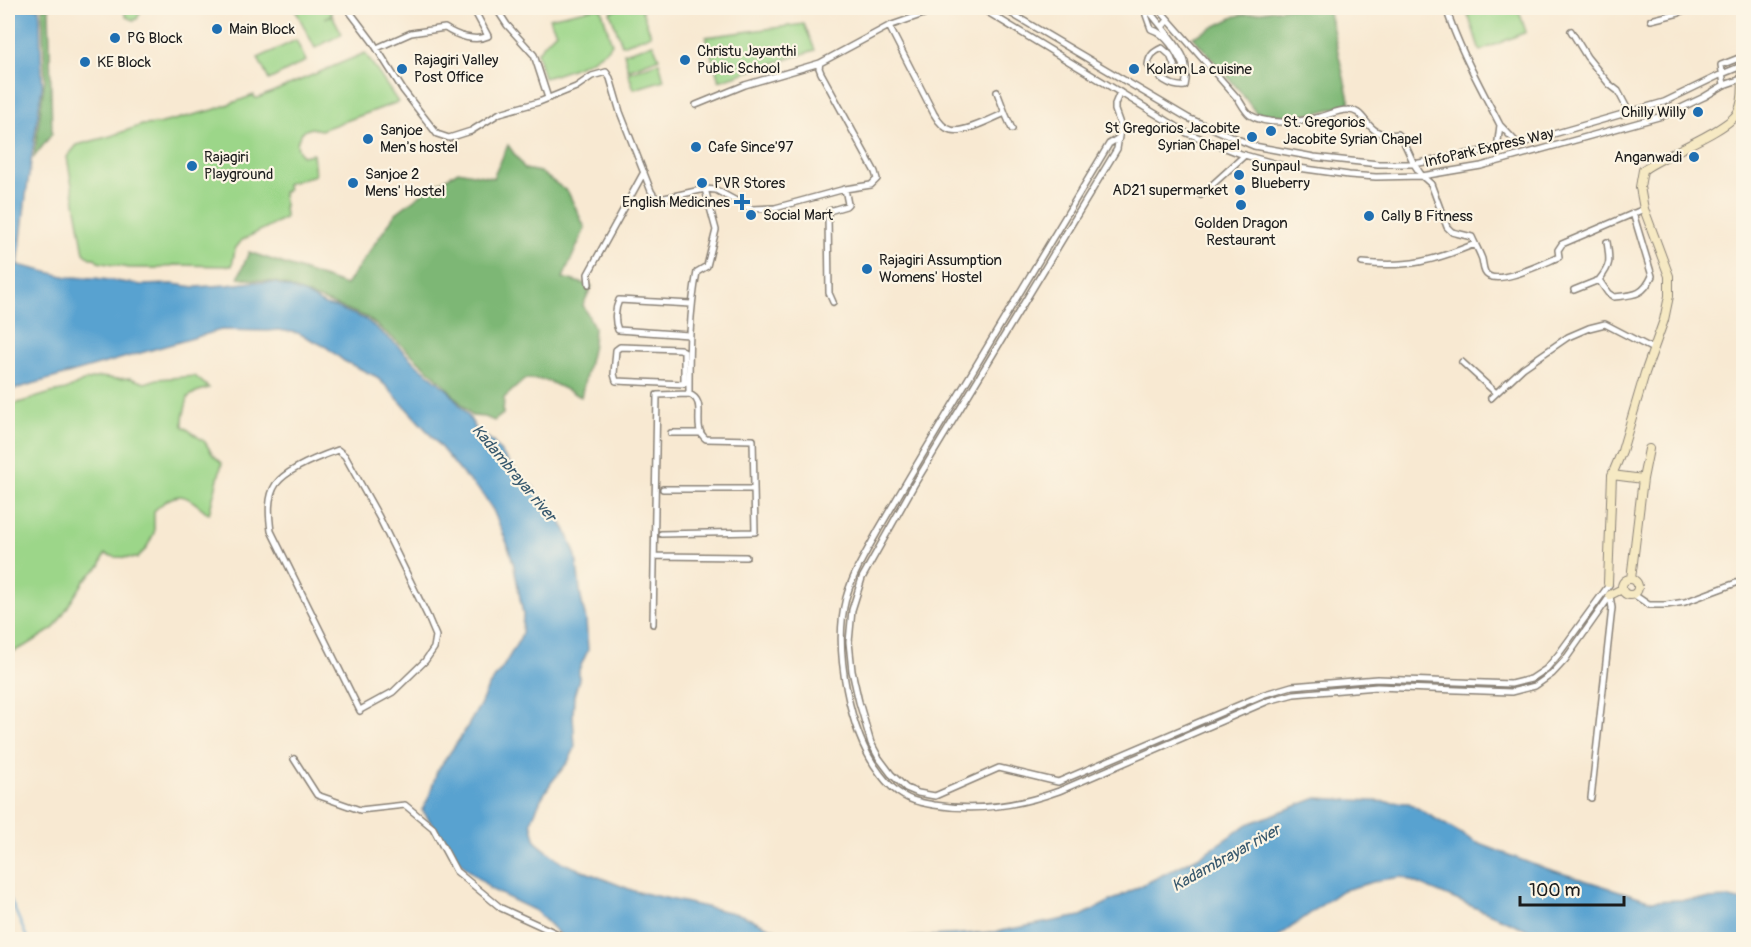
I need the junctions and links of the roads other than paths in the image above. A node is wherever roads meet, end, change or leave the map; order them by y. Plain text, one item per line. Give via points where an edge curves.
1 (347, 8) edge
2 (473, 8) edge
3 (496, 8) edge
4 (941, 8) edge
5 (981, 8) edge
6 (1002, 8) edge
7 (1158, 8) edge
8 (1446, 8) edge
9 (1686, 8) edge
10 (1168, 20) junction
11 (1651, 20) dead end
12 (889, 26) junction
13 (1162, 27) junction
14 (1571, 31) dead end
15 (377, 48) junction
16 (1743, 56) edge
17 (820, 63) junction
18 (1742, 65) edge
19 (1722, 74) junction
20 (1743, 78) edge
21 (1724, 85) junction
22 (997, 92) dead end
23 (1120, 92) junction
24 (548, 98) junction
25 (696, 105) dead end
26 (1005, 112) junction
27 (1629, 112) junction
28 (1500, 125) junction
29 (1012, 129) dead end
30 (1117, 139) junction
31 (1518, 144) junction
32 (1497, 149) junction
33 (1245, 155) junction
34 (1414, 164) junction
35 (644, 172) junction
36 (1422, 176) junction
37 (705, 189) junction
38 (845, 189) junction
39 (1201, 195) dead end
40 (1644, 209) junction
41 (1633, 213) junction
42 (1607, 242) dead end
43 (1475, 244) junction
44 (1362, 263) dead end
45 (1599, 280) junction
46 (589, 284) dead end
47 (1574, 290) dead end
48 (833, 302) dead end
49 (691, 304) junction
50 (689, 335) junction
51 (1653, 349) junction
52 (1462, 362) dead end
53 (686, 384) junction
54 (689, 394) junction
55 (701, 432) junction
56 (670, 433) dead end
57 (1648, 449) dead end
58 (1612, 475) junction
59 (1643, 479) junction
60 (663, 489) dead end
61 (754, 489) junction
62 (662, 534) dead end
63 (655, 556) junction
64 (746, 557) dead end
65 (1631, 579) junction
66 (1743, 580) edge
67 (1609, 584) junction
68 (1622, 589) junction
69 (1633, 594) junction
70 (1610, 596) junction
71 (653, 624) dead end
72 (361, 710) joint
73 (294, 759) dead end
74 (1591, 798) dead end
75 (566, 939) edge

1 - 15 street
2 - 15 street via 488,36 463,36 445,28 411,33
3 - 24 street via 534,55
4 - 12 street
5 - 23 street, InfoPark Express Way
6 - 34 street, InfoPark Express Way via 1188,118 1254,146 1314,157
7 - 10 street
8 - 28 street via 1452,29
9 - 11 street
10 - 13 street
10 - 34 street via 1248,114 1265,120 1296,121 1352,110 1362,115 1373,130 1386,136 1398,134
12 - 17 street
12 - 26 street via 934,114 947,129 965,129
13 - 13 street via 1185,58 1185,86 1154,74 1148,65 1149,57 1162,48 1176,70 1183,66 1163,34 1151,29 1146,15 1149,11
14 - 27 street via 1587,57 1618,91
15 - 24 street via 437,134 449,138 471,131 500,113
16 - 19 street via 1723,63
17 - 25 street via 745,85
17 - 38 street via 821,73 877,179 871,185
18 - 19 street, InfoPark Express Way
18 - 20 street
19 - 21 street
19 - 27 street, InfoPark Express Way via 1664,102
20 - 21 street, InfoPark Express Way
20 - 40 street via 1738,113 1643,170 1640,187
21 - 36 street, InfoPark Express Way via 1666,115 1480,166
22 - 26 street
23 - 30 street via 1114,110 1120,124
23 - 33 street, InfoPark Express Way via 1188,133
24 - 35 street via 606,72
26 - 29 street
27 - 31 street, InfoPark Express Way
28 - 31 street
28 - 32 street
30 - 67 street via 1117,149 914,485 858,589 849,642 855,686 871,742 898,782 912,791 935,796 999,768 1058,782 1292,686 1377,679 1510,684 1525,681 1546,669
30 - 70 street via 1109,144 906,481 850,586 841,630 847,687 864,746 893,788 909,799 942,806 1010,805 1059,791 1285,696 1377,687 1511,692 1527,689 1541,683 1565,660
31 - 32 street, InfoPark Express Way
32 - 34 street, InfoPark Express Way
33 - 36 street, InfoPark Express Way via 1284,166 1349,175
33 - 39 street
34 - 36 street
35 - 37 street via 651,191 660,199
35 - 46 street via 588,274
36 - 43 street via 1431,184 1447,226 1472,237
37 - 38 street via 716,190 751,209 775,208
37 - 49 street via 716,230 707,266 696,272
38 - 48 street via 846,207 828,214 829,293
40 - 41 street
40 - 51 street via 1669,276 1668,308
41 - 43 street via 1562,244 1559,257 1497,279 1486,274
41 - 45 street via 1652,276 1646,288 1614,297
42 - 45 street via 1610,261
43 - 44 street via 1411,265
45 - 47 street
49 - 50 street
49 - 50 street via 620,300 616,308 618,330
50 - 53 street
51 - 52 street via 1605,324 1589,328 1568,337 1523,368 1493,396
51 - 58 street
53 - 53 street via 616,381 615,350 620,346 680,349 684,351
53 - 54 street
54 - 55 street via 699,404
54 - 63 street via 657,395
55 - 56 street
55 - 61 street via 706,439 753,440
57 - 59 street
58 - 59 street
58 - 67 street
59 - 65 street
60 - 61 street
61 - 62 street via 755,532
63 - 64 street
63 - 71 street
65 - 68 street via 1624,581
65 - 69 street via 1638,586
66 - 69 street via 1685,602 1666,605 1649,605
67 - 70 street
68 - 69 street
68 - 70 street
70 - 74 street via 1612,608
72 - 72 street via 271,531 268,510 274,486 283,477 338,450 379,517 436,636 434,648 425,661 393,692
73 - 75 street via 317,795 360,810 405,805 433,828 456,871 501,908

